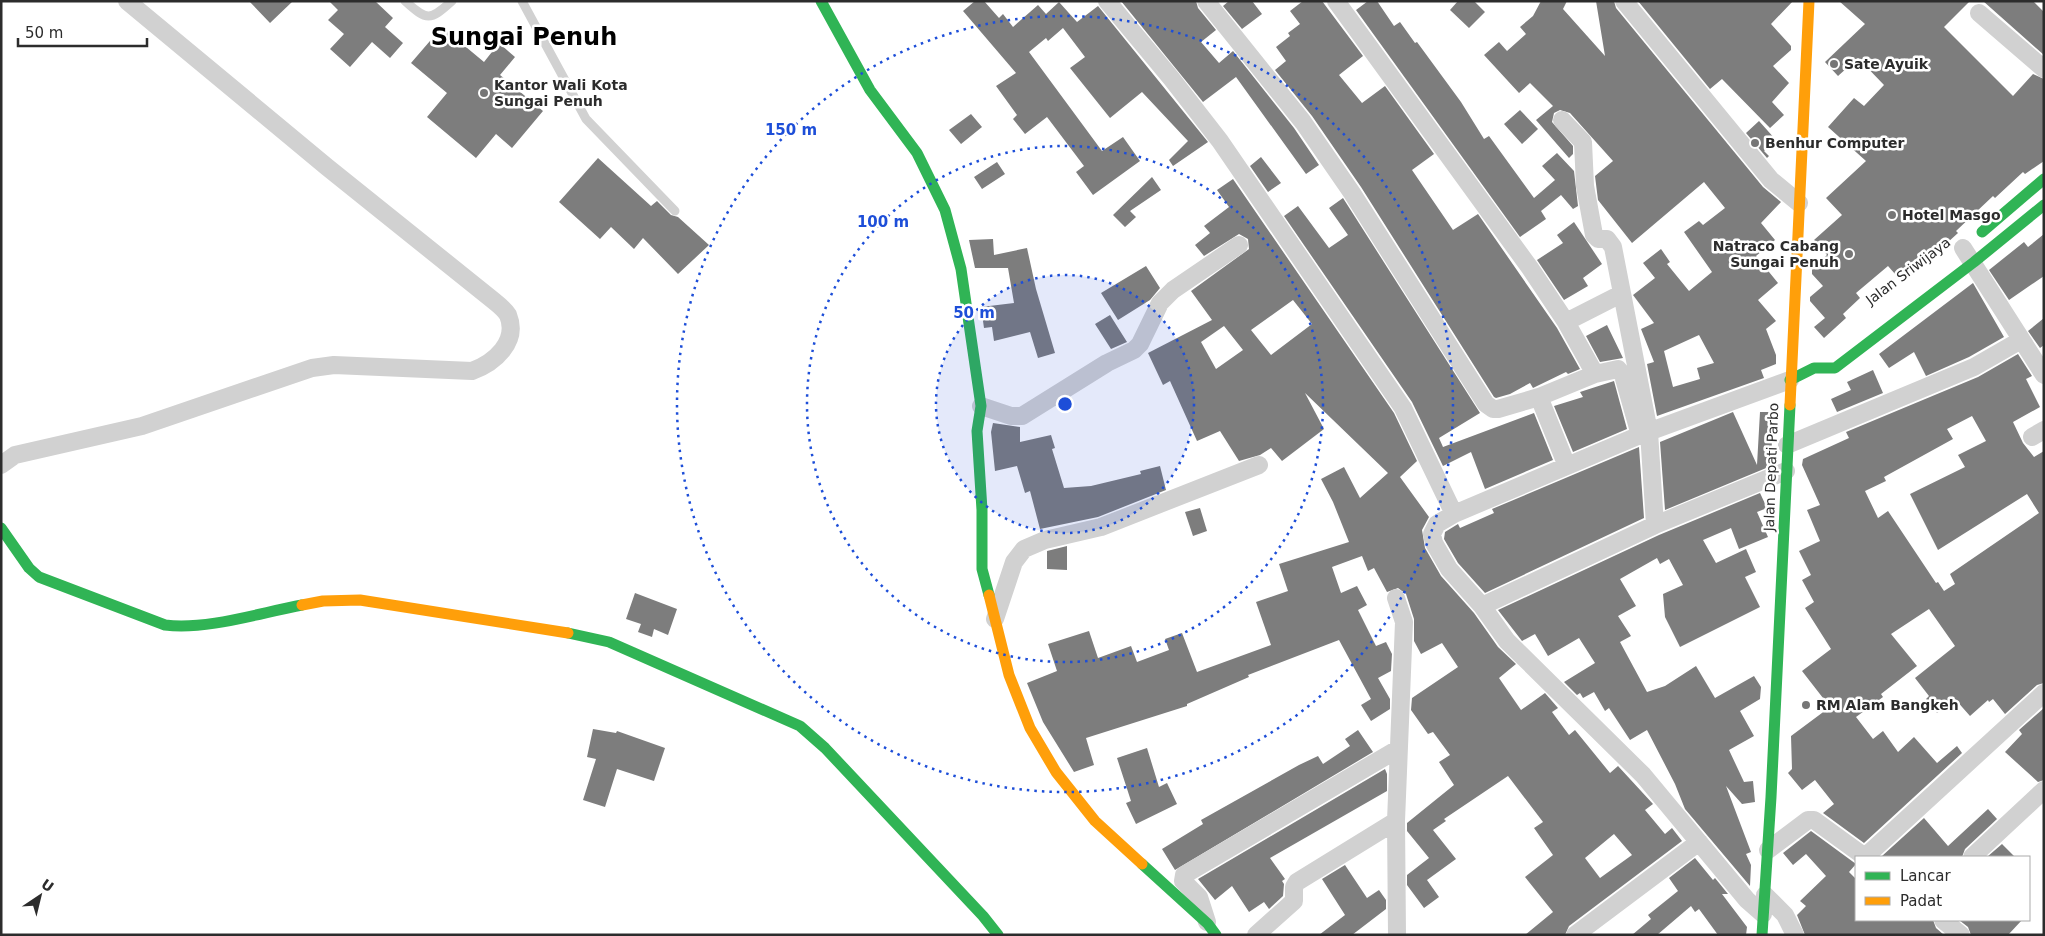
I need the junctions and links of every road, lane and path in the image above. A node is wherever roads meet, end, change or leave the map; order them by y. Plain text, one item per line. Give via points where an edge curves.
1 (127, 1) edge
2 (405, 1) edge
3 (452, 1) edge
4 (522, 1) edge
5 (821, 1) edge
6 (1107, 1) edge
7 (1206, 1) edge
8 (1336, 1) edge
9 (1624, 1) edge
10 (1809, 1) edge
11 (1979, 13) dead end
12 (2044, 69) edge
13 (1562, 120) dead end
14 (2044, 179) edge
15 (1799, 203) junction
16 (2043, 208) edge
17 (675, 211) dead end
18 (1239, 245) dead end
19 (1959, 251) joint
20 (1974, 262) junction
21 (1616, 296) junction
22 (1566, 322) junction
23 (2022, 340) junction
24 (1825, 353) dead end
25 (1814, 368) junction
26 (1595, 374) junction
27 (2044, 375) edge
28 (1790, 380) junction
29 (1539, 397) junction
30 (981, 406) junction
31 (1644, 433) junction
32 (1787, 445) junction
33 (1, 465) edge
34 (1259, 465) dead end
35 (1566, 466) junction
36 (1786, 471) junction
37 (1454, 514) junction
38 (1, 528) edge
39 (1650, 528) junction
40 (1396, 598) dead end
41 (1482, 606) junction
42 (994, 622) junction
43 (2044, 693) edge
44 (1398, 749) junction
45 (2044, 790) edge
46 (1396, 821) junction
47 (1699, 842) junction
48 (1768, 850) junction
49 (1864, 856) edge
50 (1866, 856) edge
51 (1973, 856) edge
52 (1765, 895) junction
53 (1762, 914) junction
54 (1944, 921) edge
55 (1212, 929) edge
56 (998, 935) edge
57 (1256, 935) edge
58 (1397, 935) edge
59 (1575, 935) edge
60 (1762, 935) edge
61 (1795, 935) edge
62 (1961, 935) edge

1 - 33 street via 494,301 507,314 511,327 509,338 500,355 486,366 472,371 334,365 312,368 142,426 15,455
2 - 3 lane via 426,17 437,15
4 - 17 lane via 586,120
5 - 30 street via 870,90 917,152 945,210 961,269
6 - 37 street via 1220,141 1403,408
7 - 29 street via 1308,130 1352,193 1486,404 1498,409
8 - 22 street
9 - 15 street via 1771,180
10 - 15 street, Jalan Depati Parbo
11 - 12 street
13 - 21 street via 1583,142 1585,186 1593,232 1614,247
14 - 19 street, Jalan Sriwijaya
15 - 28 street, Jalan Depati Parbo
16 - 20 street
18 - 30 street via 1160,303 1134,350 1107,363 1022,416 1011,416
19 - 20 street
20 - 23 street
20 - 25 street via 1835,368
21 - 22 street
21 - 31 street
22 - 26 street
23 - 27 street
23 - 32 street via 1974,367
24 - 25 street
25 - 28 street
26 - 29 street
26 - 31 street via 1614,368 1621,371
28 - 31 street
28 - 32 street, Jalan Depati Parbo
29 - 35 street
30 - 42 street via 977,431 982,569
31 - 35 street
31 - 39 street
32 - 36 street, Jalan Depati Parbo
34 - 42 street via 1101,527 1045,540 1024,549 1014,562
35 - 37 street
36 - 39 street
36 - 48 street, Jalan Depati Parbo
37 - 41 street via 1437,524 1432,534 1434,543 1449,569
38 - 56 street via 39,577 165,625 200,625 323,601 360,600 609,642 800,726 826,748 984,916
39 - 41 street
40 - 44 street via 1404,622
41 - 47 street via 1507,641 1643,775
42 - 55 street via 1009,675 1030,728 1056,772 1095,821
43 - 50 street
44 - 46 street
44 - 55 street via 1184,875 1183,881 1199,897
45 - 51 street
46 - 57 street via 1297,882 1294,901
46 - 58 street
47 - 53 street
47 - 59 street
48 - 49 street via 1808,820 1814,820
48 - 52 street, Jalan Depati Parbo
52 - 53 street, Jalan Depati Parbo
52 - 61 street via 1785,915
53 - 60 street, Jalan Depati Parbo
54 - 62 street

